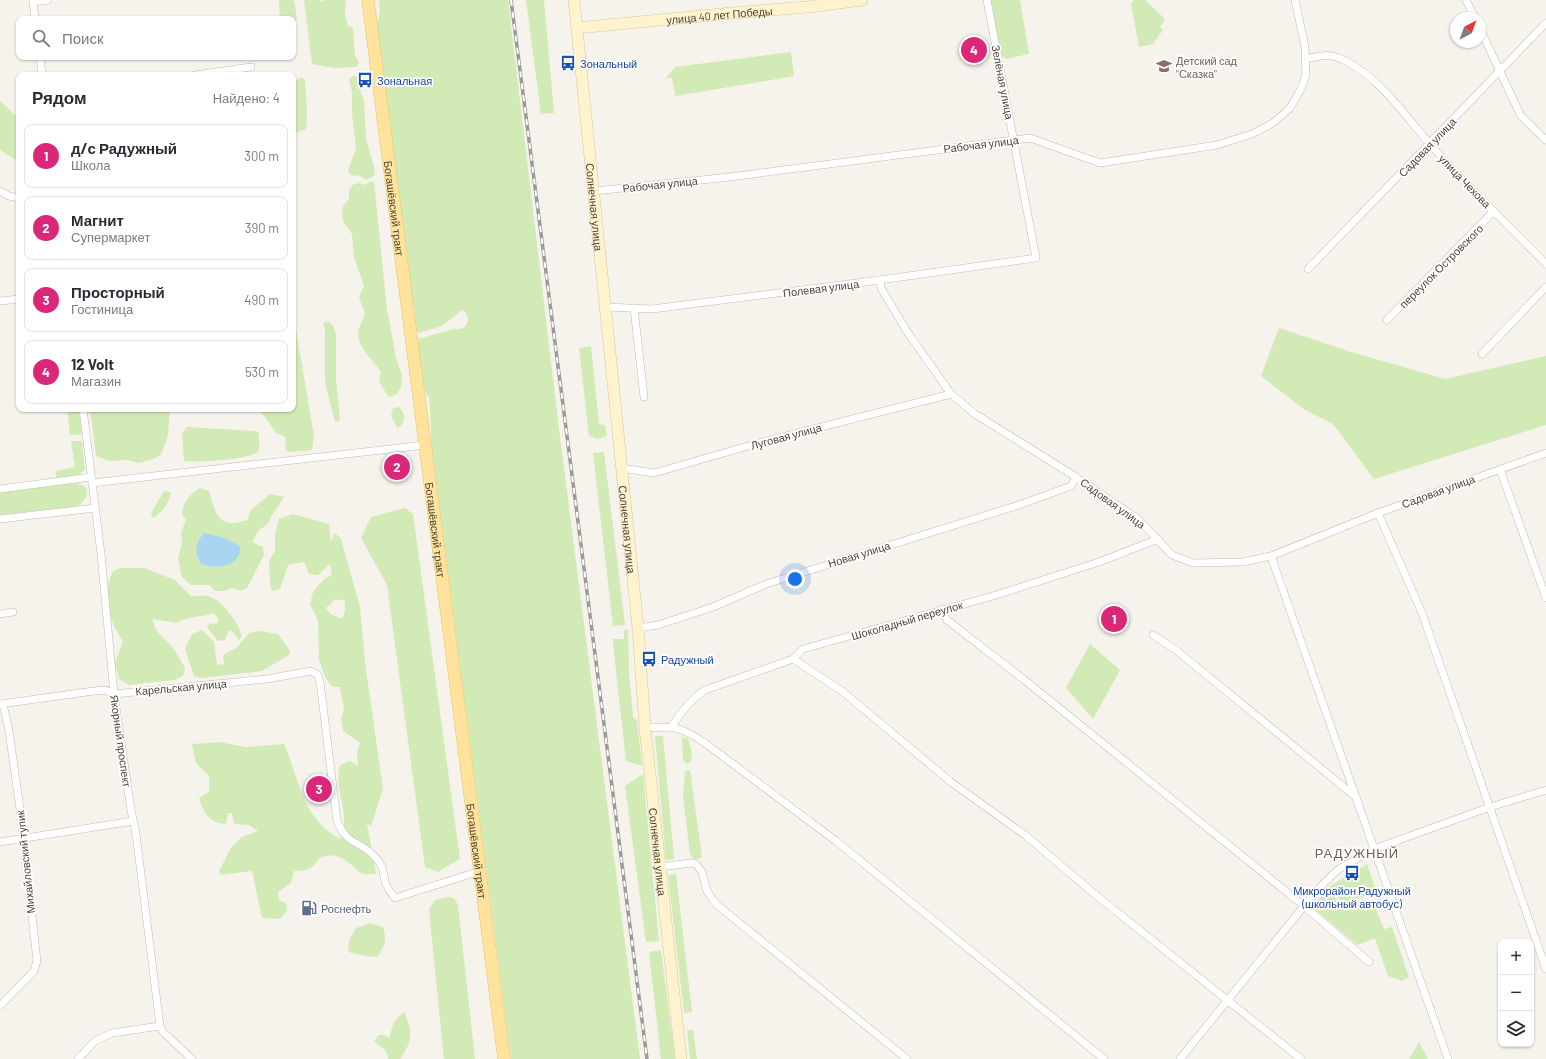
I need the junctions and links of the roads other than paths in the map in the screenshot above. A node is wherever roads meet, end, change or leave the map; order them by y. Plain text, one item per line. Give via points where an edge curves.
1 (48, 0) edge
2 (368, 0) edge
3 (574, 0) edge
4 (862, 0) edge
5 (987, 0) edge
6 (1295, 0) edge
7 (1466, 0) edge
8 (33, 1) edge
9 (1472, 12) edge
10 (35, 16) edge
11 (1546, 23) edge
12 (577, 28) junction
13 (1486, 41) edge
14 (1306, 59) junction
15 (40, 60) edge
16 (251, 67) dead end
17 (1500, 69) junction
18 (42, 72) edge
19 (216, 72) edge
20 (1013, 140) junction
21 (1546, 140) edge
22 (1430, 144) junction
23 (0, 191) edge
24 (594, 192) junction
25 (16, 197) edge
26 (1494, 211) junction
27 (1036, 258) joint
28 (1546, 264) edge
29 (1308, 270) dead end
30 (880, 280) junction
31 (1546, 287) edge
32 (16, 299) edge
33 (0, 301) edge
34 (606, 307) junction
35 (634, 308) junction
36 (1387, 320) dead end
37 (1482, 354) dead end
38 (951, 394) junction
39 (644, 398) dead end
40 (83, 412) edge
41 (425, 445) junction
42 (1546, 453) edge
43 (621, 468) junction
44 (1500, 469) junction
45 (1076, 477) junction
46 (91, 480) junction
47 (0, 489) edge
48 (95, 508) junction
49 (1378, 513) junction
50 (0, 519) edge
51 (1158, 539) junction
52 (1271, 556) junction
53 (1546, 598) edge
54 (942, 609) junction
55 (13, 612) dead end
56 (0, 614) edge
57 (638, 628) junction
58 (1153, 635) dead end
59 (793, 659) junction
60 (114, 694) junction
61 (1, 704) edge
62 (672, 726) junction
63 (645, 728) junction
64 (1546, 790) edge
65 (1357, 797) junction
66 (1490, 807) junction
67 (133, 821) junction
68 (22, 838) junction
69 (0, 842) edge
70 (1374, 849) junction
71 (660, 866) junction
72 (480, 872) junction
73 (1304, 906) junction
74 (1369, 962) dead end
75 (1546, 968) edge
76 (1228, 999) junction
77 (0, 1006) edge
78 (160, 1026) junction
79 (78, 1059) edge
80 (192, 1059) edge
81 (504, 1059) edge
82 (681, 1059) edge
83 (907, 1059) edge
84 (1104, 1059) edge
85 (1180, 1059) edge
86 (1301, 1059) edge
87 (1448, 1059) edge

1 - 8 street
2 - 41 main road, Богашёвский тракт
3 - 12 street, Солнечная улица
4 - 12 street, улица 40 лет Победы via 808,8
5 - 20 street, Зелёная улица
6 - 14 street, Рабочая улица
7 - 9 street
8 - 10 street
11 - 17 street, Садовая улица
12 - 24 street, Солнечная улица
13 - 17 street
14 - 20 street, Рабочая улица via 1306,75 1290,108 1273,123 1252,134 1217,144 1100,163 1030,138
14 - 22 street, улица Чехова via 1327,54 1346,61 1368,75 1400,107
15 - 18 street
16 - 19 street
17 - 21 street via 1521,116
17 - 22 street, Садовая улица
20 - 24 street, Рабочая улица
20 - 27 street, Зелёная улица
22 - 26 street, улица Чехова
22 - 29 street, Садовая улица
23 - 25 street
24 - 34 street, Солнечная улица
26 - 28 street, улица Чехова
26 - 36 street, переулок Островского
27 - 30 street, Полевая улица
30 - 35 street, Полевая улица via 652,309
30 - 38 street, Садовая улица via 881,288 906,330
31 - 37 street
32 - 33 street
34 - 35 street, Полевая улица
34 - 43 street, Солнечная улица
35 - 39 street
38 - 43 street, Луговая улица via 754,444 654,473
38 - 45 street, Садовая улица via 975,414
40 - 46 street, Якорный проспект
41 - 46 street
41 - 72 main road, Богашёвский тракт
42 - 44 street, Садовая улица
43 - 57 street, Солнечная улица
44 - 49 street, Садовая улица
44 - 53 street
45 - 51 street, Садовая улица via 1138,519
45 - 57 street, Новая улица via 1071,486 1019,505 766,584 713,607 658,625
46 - 47 street
46 - 48 street, Якорный проспект
48 - 50 street
48 - 60 street, Якорный проспект
49 - 52 street, Садовая улица
49 - 66 street via 1422,613
51 - 52 street, Садовая улица via 1172,555 1193,563 1243,562
51 - 54 street, Шоколадный переулок via 1099,562 993,596
52 - 65 street
54 - 59 street, Шоколадный переулок via 804,650
54 - 73 street via 947,620
55 - 56 street
57 - 63 street, Солнечная улица
58 - 65 street via 1176,650
59 - 62 street, Шоколадный переулок via 705,690 696,696
59 - 76 street via 842,691 951,782 1025,835 1097,896
60 - 61 street, Карельская улица via 105,690 94,690
60 - 67 street, Якорный проспект
60 - 72 street, Карельская улица via 267,680 311,671 318,675 336,820 340,831 380,863 385,872 386,884 394,898
61 - 68 street, Михайловский тупик via 9,731
62 - 63 street
62 - 84 street via 686,730 836,841
63 - 71 street, Солнечная улица
64 - 66 street
65 - 70 street
66 - 70 street
66 - 75 street
67 - 68 street
67 - 78 street, Якорный проспект
68 - 69 street
68 - 77 street, Михайловский тупик via 36,966 28,979
70 - 73 street via 1324,882
70 - 87 street
71 - 82 street, Солнечная улица
71 - 83 street via 696,864 702,872 707,891 716,904
72 - 81 main road, Богашёвский тракт
73 - 74 street
73 - 76 street
76 - 85 street
76 - 86 street
78 - 79 street via 112,1033 95,1041
78 - 80 street via 163,1032

